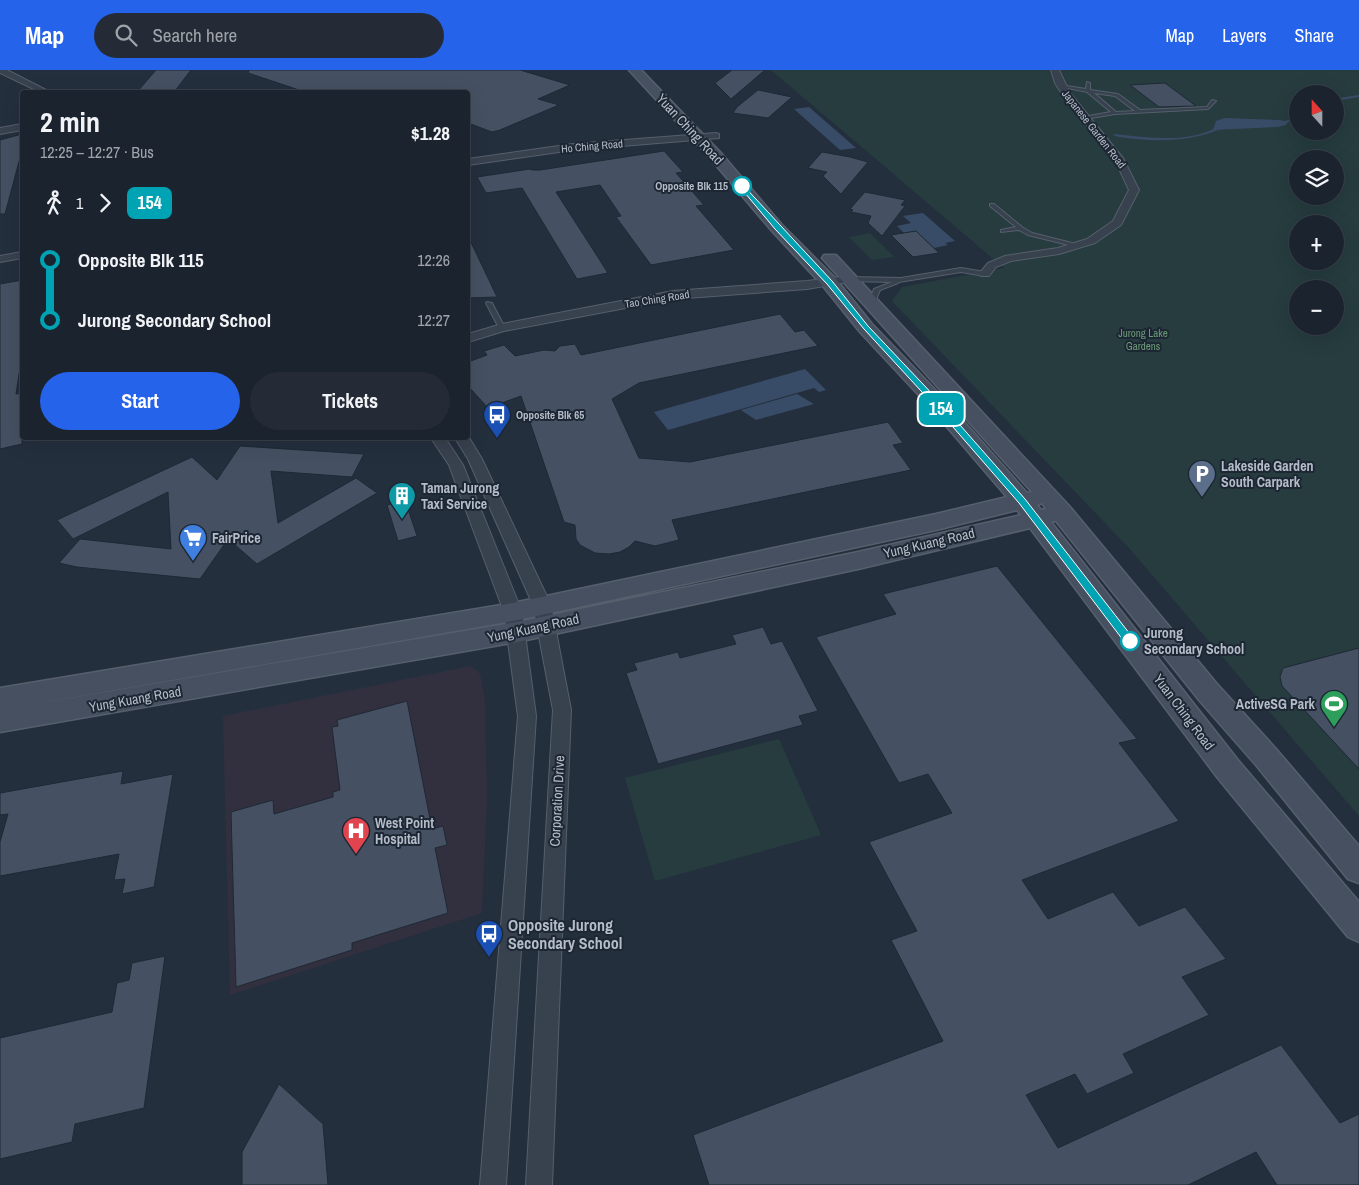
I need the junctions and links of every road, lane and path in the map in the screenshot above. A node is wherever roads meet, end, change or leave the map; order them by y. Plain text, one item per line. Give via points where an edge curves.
1 (0, 70) edge
2 (1055, 70) edge
3 (645, 72) edge
4 (0, 80) edge
5 (1088, 83) dead end
6 (1060, 86) junction
7 (22, 90) edge
8 (42, 90) edge
9 (1088, 90) junction
10 (674, 94) dead end
11 (1214, 101) dead end
12 (1140, 112) junction
13 (1115, 113) junction
14 (1085, 118) junction
15 (20, 127) edge
16 (702, 130) junction
17 (0, 131) edge
18 (728, 148) dead end
19 (470, 162) edge
20 (992, 206) dead end
21 (1020, 228) junction
22 (1003, 231) dead end
23 (1078, 245) junction
24 (822, 250) dead end
25 (20, 255) edge
26 (0, 259) edge
27 (985, 274) joint
28 (839, 280) junction
29 (901, 280) junction
30 (489, 303) dead end
31 (874, 308) junction
32 (502, 328) junction
33 (470, 337) edge
34 (439, 440) edge
35 (463, 440) edge
36 (1055, 503) junction
37 (1029, 510) junction
38 (544, 615) junction
39 (515, 622) junction
40 (0, 699) edge
41 (1224, 712) junction
42 (1188, 717) junction
43 (0, 721) edge
44 (1359, 869) edge
45 (1359, 926) edge
46 (493, 1185) edge
47 (539, 1185) edge

1 - 8 street
2 - 6 street, Japanese Garden Road
3 - 10 street, Yuan Ching Road
3 - 16 street, Yuan Ching Road
4 - 7 street
5 - 9 lane
6 - 9 lane
6 - 14 street, Japanese Garden Road
9 - 12 lane via 1120,97
9 - 13 lane
11 - 12 lane via 1208,108
12 - 13 lane
13 - 14 lane
14 - 23 street, Japanese Garden Road via 1129,174 1134,190 1113,227 1092,241
15 - 17 street
16 - 18 street, Yuan Ching Road via 716,136
16 - 19 street, Ho Ching Road
16 - 28 street, Yuan Ching Road via 778,228
20 - 21 lane
21 - 22 lane
21 - 23 lane via 1030,234
23 - 27 street, Japanese Garden Road via 1009,258 992,265
24 - 28 street, Yuan Ching Road
25 - 26 street
27 - 29 lane, Japanese Garden Road via 961,270
28 - 29 lane, Japanese Garden Road
28 - 31 street, Yuan Ching Road
28 - 32 street, Tao Ching Road via 673,296
28 - 37 street, Yuan Ching Road via 866,328 936,402
29 - 31 lane, Japanese Garden Road via 877,289
30 - 32 lane
31 - 36 street, Yuan Ching Road
32 - 33 street, Tao Ching Road
34 - 39 street via 456,465
35 - 38 street, Corporation Drive via 475,459
36 - 37 street, Yung Kuang Road
36 - 41 street, Yuan Ching Road
37 - 38 street, Yung Kuang Road via 771,580
37 - 42 street, Yuan Ching Road
38 - 39 street, Yung Kuang Road
38 - 47 street, Corporation Drive via 562,710
39 - 40 street, Yung Kuang Road
39 - 43 street, Yung Kuang Road
39 - 46 street via 527,716
41 - 42 street
41 - 44 street, Yuan Ching Road via 1266,757
42 - 45 street, Yuan Ching Road

